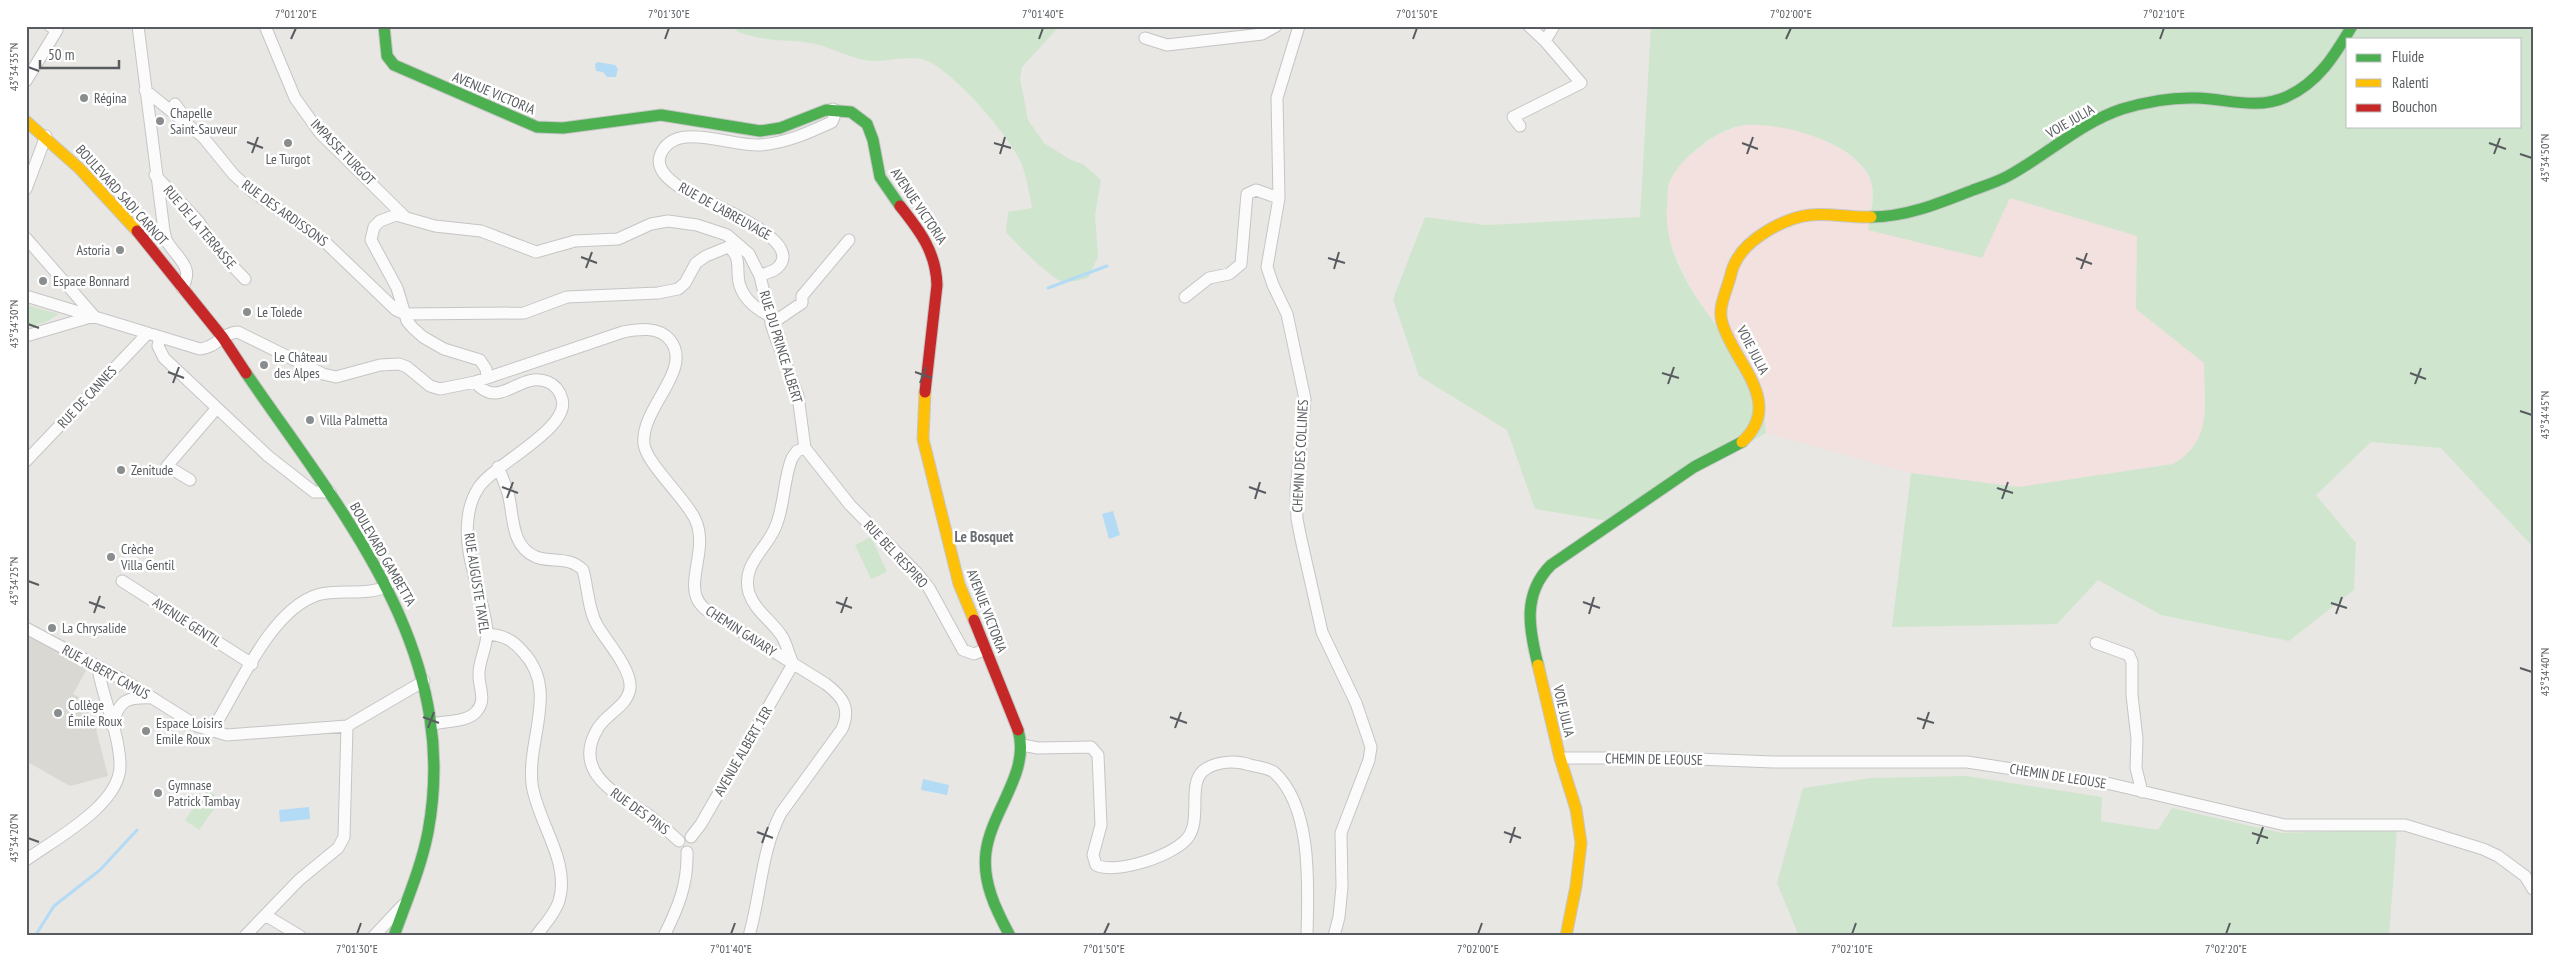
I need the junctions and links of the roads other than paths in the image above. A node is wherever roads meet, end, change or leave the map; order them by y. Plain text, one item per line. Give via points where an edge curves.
1 (50, 26) edge
2 (138, 26) edge
3 (265, 26) edge
4 (384, 26) edge
5 (1276, 26) edge
6 (1298, 26) edge
7 (1529, 26) edge
8 (1554, 26) edge
9 (2352, 26) edge
10 (1145, 38) dead end
11 (1545, 41) junction
12 (26, 81) edge
13 (145, 90) junction
14 (175, 104) dead end
15 (833, 109) junction
16 (26, 121) edge
17 (1520, 126) dead end
18 (192, 129) junction
19 (46, 136) junction
20 (155, 175) junction
21 (26, 189) edge
22 (1279, 198) junction
23 (405, 217) junction
24 (26, 238) edge
25 (849, 240) dead end
26 (760, 276) junction
27 (245, 279) dead end
28 (185, 292) junction
29 (26, 296) edge
30 (1185, 296) dead end
31 (405, 314) junction
32 (94, 316) junction
33 (771, 320) junction
34 (148, 333) junction
35 (26, 336) edge
36 (160, 337) junction
37 (223, 338) junction
38 (487, 378) junction
39 (476, 382) junction
40 (216, 409) junction
41 (804, 448) junction
42 (26, 461) edge
43 (498, 467) junction
44 (190, 480) dead end
45 (330, 492) junction
46 (122, 581) dead end
47 (388, 586) junction
48 (26, 628) edge
49 (487, 634) junction
50 (2096, 643) dead end
51 (984, 650) junction
52 (252, 664) junction
53 (793, 664) junction
54 (101, 668) junction
55 (424, 681) junction
56 (127, 682) junction
57 (129, 698) junction
58 (154, 698) junction
59 (105, 703) junction
60 (118, 707) junction
61 (433, 724) junction
62 (112, 726) junction
63 (347, 726) junction
64 (211, 732) junction
65 (1022, 745) junction
66 (1560, 758) junction
67 (2142, 792) junction
68 (691, 838) junction
69 (679, 841) junction
70 (687, 852) junction
71 (26, 860) edge
72 (2533, 889) edge
73 (406, 902) junction
74 (265, 915) junction
75 (245, 936) edge
76 (300, 936) edge
77 (374, 936) edge
78 (394, 936) edge
79 (536, 936) edge
80 (664, 936) edge
81 (750, 936) edge
82 (1010, 936) edge
83 (1307, 936) edge
84 (1334, 936) edge
85 (1566, 936) edge

1 - 12 street via 57,30
2 - 13 street
3 - 23 street, IMPASSE TURGOT via 295,98 320,133
4 - 15 street, AVENUE VICTORIA via 387,56 394,65 537,127 563,128 661,115 760,131 786,126
5 - 10 street via 1262,34 1167,46
6 - 22 street, CHEMIN DES COLLINES via 1277,98
7 - 11 street
8 - 11 street
9 - 66 street, VOIE JULIA via 2316,78 2284,98 2262,103 2160,98 2103,118 2078,130 2008,177 1939,204 1890,217 1798,217 1769,229 1750,245 1735,262 1720,309 1722,322 1755,384 1757,417 1750,433 1744,442 1694,467 1551,565 1540,576 1533,591 1529,628
11 - 17 street via 1580,83 1513,117
13 - 18 street, RUE DES ARDISSONS
13 - 20 street
14 - 18 street
15 - 26 street, RUE DE L'ABREUVAGE via 832,122 787,141 742,145 686,136 668,142 663,149 660,166 669,179 764,231 778,242 783,253 782,262
15 - 51 street, AVENUE VICTORIA via 860,116 870,128 880,176 935,257 938,274 923,409 923,440 958,584
16 - 19 street, BOULEVARD SADI CARNOT
18 - 31 street, RUE DES ARDISSONS via 234,175 323,240 396,310
19 - 21 street
19 - 28 street, BOULEVARD SADI CARNOT via 86,174
20 - 27 street, RUE DE LA TERRASSE via 198,221 220,254
20 - 28 street via 166,240 187,268
22 - 30 street via 1256,190 1246,194 1241,264 1229,274 1209,278
22 - 84 street, CHEMIN DES COLLINES via 1267,267 1287,314 1305,399 1296,491 1297,519 1322,632 1356,703 1372,747 1341,833 1342,887
23 - 26 street, RUE DE L'ABREUVAGE via 435,226 481,231 536,252 575,241 618,239 660,221 682,222 712,230 739,243 750,254
23 - 31 street, RUE DE L'ABREUVAGE via 390,216 380,221 374,227 371,240 398,288
24 - 32 street
25 - 33 street via 802,296 802,304
26 - 33 street, RUE DU PRINCE ALBERT
28 - 37 street, BOULEVARD SADI CARNOT
29 - 32 street
31 - 33 street via 524,313 567,298 678,289 696,263 728,247 737,260 739,285 744,294
31 - 38 street, RUE DE L'ABREUVAGE via 413,328 434,344 480,360
32 - 34 street
32 - 35 street
33 - 41 street, RUE DU PRINCE ALBERT via 798,396
34 - 36 street
34 - 42 street, RUE DE CANNES
36 - 37 street via 200,349
36 - 40 street via 160,352
37 - 39 street, CHEMIN GAVARY via 238,332 311,370 336,377 389,363 407,367 430,386 440,389
37 - 45 street, BOULEVARD GAMBETTA via 239,366
38 - 39 street, CHEMIN GAVARY
38 - 53 street, CHEMIN GAVARY via 623,332 639,329 666,336 675,346 677,360 643,431 644,447 694,517 701,532 695,595 710,612
39 - 43 street, RUE AUGUSTE TAVEL via 480,388 493,394 531,380 540,380 556,387 563,402 551,425 526,450
40 - 44 street via 167,466
40 - 45 street via 307,488 314,492
41 - 51 street, RUE BEL RESPIRO via 850,505 917,572 963,650 974,654
41 - 53 street via 792,458 775,530 756,556 748,575 753,603 781,634
43 - 49 street, RUE AUGUSTE TAVEL via 479,487 468,519 467,541
43 - 69 street, RUE DES PINS via 519,541 536,557 569,561 583,570 596,625 628,674 630,688 627,697 603,721 593,740 590,761 593,771 609,789
45 - 47 street, BOULEVARD GAMBETTA
46 - 52 street, AVENUE GENTIL
47 - 52 street via 368,592 330,592 314,596 283,619
47 - 55 street, BOULEVARD GAMBETTA via 407,629
48 - 54 street, RUE ALBERT CAMUS
49 - 61 street, RUE AUGUSTE TAVEL via 479,676 480,707 469,717
49 - 79 street via 514,643 534,666 540,679 542,705 534,744 532,783 560,871 562,887 552,916
50 - 67 street via 2129,655 2132,662 2136,768
51 - 65 street, AVENUE VICTORIA
52 - 64 street
53 - 68 street, AVENUE ALBERT 1ER
53 - 81 street, CHEMIN GAVARY via 839,694 846,705 846,719 774,826
54 - 56 street, RUE ALBERT CAMUS
54 - 59 street via 99,674
55 - 61 street, BOULEVARD GAMBETTA
55 - 63 street
56 - 57 street via 131,690
56 - 58 street, RUE ALBERT CAMUS
57 - 58 street
57 - 60 street
58 - 64 street, RUE ALBERT CAMUS
59 - 60 street
59 - 62 street
60 - 62 street
61 - 73 street, BOULEVARD GAMBETTA via 432,809 423,852
62 - 71 street via 120,764 118,782 111,794
63 - 64 street via 227,735
63 - 74 street via 344,837 338,848 299,880
65 - 82 street via 986,852 987,884 995,910
65 - 83 street via 1038,748 1091,747 1098,755 1101,825 1092,855 1096,865 1104,869 1152,860 1189,837 1194,824 1196,782 1202,772 1213,765 1246,763 1274,772 1293,796 1308,858
66 - 67 street, CHEMIN DE LEOUSE via 1967,762 2111,784
66 - 85 street, VOIE JULIA via 1576,809 1581,843
67 - 72 street, CHEMIN DE LEOUSE via 2285,825 2405,825 2498,856 2525,876
68 - 69 street via 683,836
68 - 70 street via 694,847
69 - 70 street via 680,849
70 - 80 street via 685,886
73 - 77 street
73 - 78 street, BOULEVARD GAMBETTA
74 - 75 street
74 - 76 street

